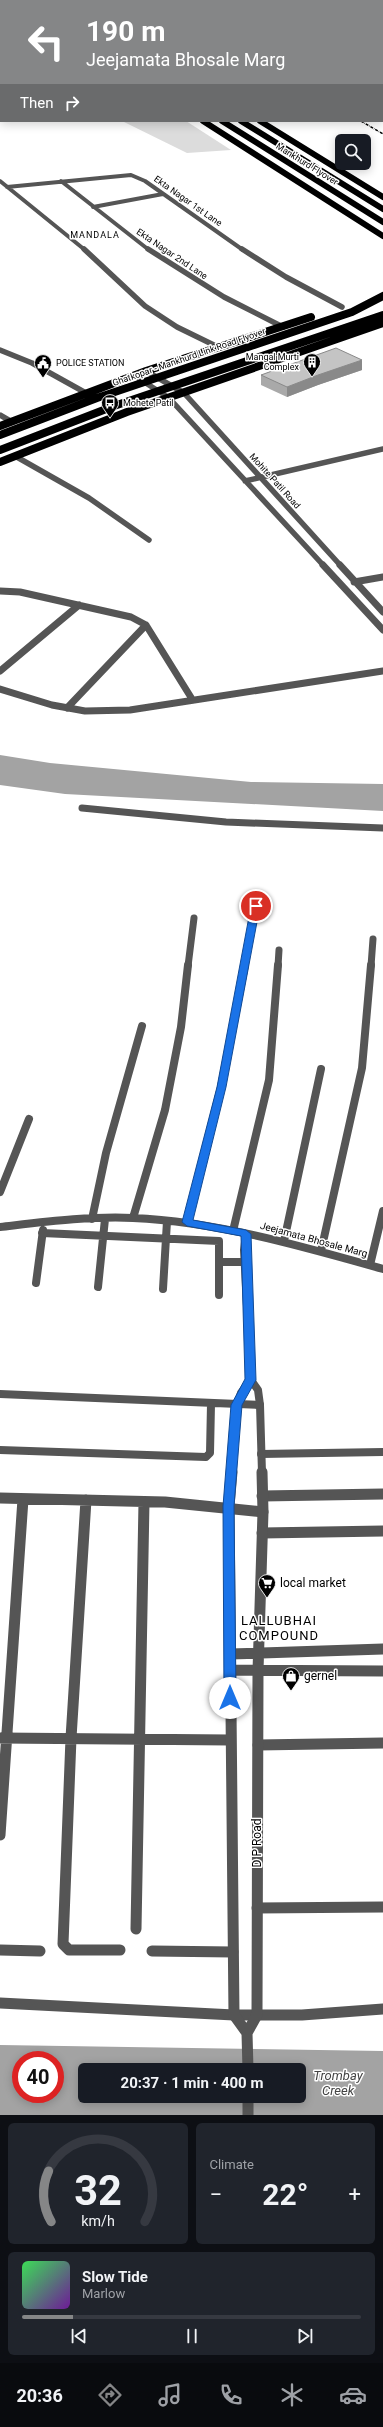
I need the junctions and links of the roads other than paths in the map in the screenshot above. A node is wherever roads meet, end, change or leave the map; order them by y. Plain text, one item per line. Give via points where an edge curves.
1 (205, 122) edge
2 (224, 122) edge
3 (243, 122) edge
4 (262, 122) edge
5 (0, 181) edge
6 (61, 181) junction
7 (7, 187) junction
8 (163, 194) junction
9 (383, 197) edge
10 (93, 207) junction
11 (383, 209) edge
12 (383, 222) edge
13 (383, 236) edge
14 (383, 295) edge
15 (342, 307) junction
16 (383, 315) edge
17 (383, 323) edge
18 (283, 327) junction
19 (220, 348) junction
20 (0, 350) edge
21 (146, 371) junction
22 (135, 376) junction
23 (86, 393) junction
24 (184, 393) junction
25 (169, 398) junction
26 (0, 415) edge
27 (12, 422) junction
28 (0, 426) edge
29 (0, 435) edge
30 (383, 449) edge
31 (0, 450) edge
32 (14, 456) junction
33 (0, 462) edge
34 (261, 478) junction
35 (245, 481) junction
36 (294, 514) junction
37 (279, 517) junction
38 (150, 540) dead end
39 (344, 572) junction
40 (331, 574) junction
41 (383, 577) edge
42 (376, 578) junction
43 (354, 582) junction
44 (383, 586) edge
45 (0, 591) edge
46 (79, 605) junction
47 (383, 612) edge
48 (380, 622) edge
49 (146, 625) junction
50 (383, 630) edge
51 (0, 671) edge
52 (383, 671) edge
53 (0, 688) edge
54 (192, 699) junction
55 (67, 708) junction
56 (82, 808) dead end
57 (383, 828) edge
58 (256, 906) dead end
59 (194, 918) dead end
60 (373, 939) dead end
61 (279, 950) dead end
62 (142, 1026) dead end
63 (321, 1069) dead end
64 (29, 1120) dead end
65 (0, 1192) edge
66 (383, 1211) edge
67 (133, 1218) junction
68 (92, 1219) junction
69 (105, 1219) junction
70 (167, 1221) junction
71 (187, 1222) junction
72 (43, 1223) junction
73 (0, 1227) edge
74 (233, 1231) junction
75 (42, 1234) junction
76 (246, 1234) junction
77 (103, 1236) junction
78 (166, 1238) junction
79 (284, 1241) junction
80 (322, 1252) junction
81 (219, 1262) junction
82 (245, 1262) junction
83 (370, 1265) junction
84 (383, 1269) edge
85 (36, 1283) dead end
86 (98, 1287) dead end
87 (163, 1289) dead end
88 (219, 1295) dead end
89 (251, 1380) junction
90 (0, 1394) edge
91 (211, 1404) junction
92 (237, 1405) junction
93 (260, 1405) junction
94 (0, 1450) edge
95 (383, 1452) edge
96 (261, 1454) junction
97 (383, 1494) edge
98 (262, 1496) junction
99 (0, 1498) edge
100 (23, 1498) junction
101 (86, 1500) junction
102 (144, 1502) junction
103 (229, 1506) junction
104 (263, 1512) junction
105 (383, 1531) edge
106 (262, 1533) junction
107 (383, 1649) edge
108 (260, 1652) junction
109 (230, 1654) junction
110 (230, 1670) junction
111 (258, 1670) junction
112 (383, 1671) edge
113 (3, 1738) edge
114 (71, 1738) junction
115 (140, 1739) junction
116 (230, 1740) junction
117 (383, 1743) edge
118 (258, 1745) junction
119 (0, 1835) edge
120 (383, 1907) edge
121 (257, 1908) junction
122 (136, 1929) dead end
123 (0, 1950) edge
124 (120, 1950) dead end
125 (40, 1951) dead end
126 (152, 1951) dead end
127 (233, 1952) junction
128 (0, 2004) edge
129 (383, 2009) edge
130 (234, 2015) junction
131 (257, 2015) junction
132 (247, 2039) junction
133 (248, 2063) edge
134 (248, 2103) edge
135 (248, 2115) edge

1 - 13 highway
2 - 12 highway, Mankhurd Flyover
3 - 11 highway, Mankhurd Flyover
4 - 9 highway
5 - 7 street
6 - 7 street, Ekta Nagar 1st Lane
6 - 8 street, Ekta Nagar 1st Lane via 131,175
6 - 10 street, Ekta Nagar 2nd Lane
7 - 19 street via 69,235 145,306 177,327
8 - 10 street
8 - 15 street, Ekta Nagar 1st Lane via 252,255
10 - 18 street, Ekta Nagar 2nd Lane via 215,292
14 - 15 highway
14 - 29 highway, Ghatkopar - Mankhurd Link Road Flyover via 352,312 97,398
15 - 18 highway
16 - 31 highway via 114,406
17 - 24 highway
18 - 19 highway
19 - 21 highway
20 - 23 street
21 - 22 highway
21 - 24 street, Mohite Patil Road
22 - 23 highway
22 - 25 street
23 - 27 highway
24 - 25 highway
24 - 34 street, Mohite Patil Road
25 - 32 highway
25 - 35 street
26 - 27 street
27 - 28 highway
30 - 34 street
32 - 33 highway
32 - 38 street via 89,498
34 - 35 street
34 - 36 street, Mohite Patil Road
35 - 37 street
36 - 37 street
36 - 39 street, Mohite Patil Road
37 - 40 street
39 - 40 street
39 - 43 street, Mohite Patil Road
40 - 48 street
41 - 42 street
42 - 43 street
42 - 44 street
43 - 47 street, Mohite Patil Road
45 - 46 street via 20,592
46 - 49 street via 131,617
46 - 51 street
48 - 50 street
49 - 54 street
49 - 55 street
52 - 54 street
53 - 55 street
54 - 55 street via 130,710 85,711
56 - 57 street via 226,822
58 - 71 street via 221,1087
59 - 67 street via 181,1027 165,1110
60 - 80 street via 362,1068
61 - 74 street via 269,1080
62 - 68 street via 106,1153
63 - 79 street
64 - 65 street
66 - 83 street
67 - 69 street, Jeejamata Bhosale Marg
67 - 70 street, Jeejamata Bhosale Marg
68 - 69 street, Jeejamata Bhosale Marg
68 - 72 street, Jeejamata Bhosale Marg
69 - 77 street
70 - 71 street, Jeejamata Bhosale Marg
70 - 78 street
71 - 74 street, Jeejamata Bhosale Marg
72 - 73 street, Jeejamata Bhosale Marg
72 - 75 street
74 - 76 street, Jeejamata Bhosale Marg
75 - 77 street
75 - 85 street
76 - 79 street, Jeejamata Bhosale Marg
76 - 82 street
77 - 78 street
77 - 86 street
78 - 81 street via 219,1241
78 - 87 street
79 - 80 street, Jeejamata Bhosale Marg
80 - 83 street, Jeejamata Bhosale Marg
81 - 82 street
81 - 88 street
82 - 89 street
83 - 84 street, Jeejamata Bhosale Marg
89 - 92 street via 241,1393
89 - 93 street, D P Road via 258,1390
90 - 91 street
91 - 92 street
91 - 94 street via 210,1453 206,1457
92 - 93 street
92 - 103 street
93 - 96 street, D P Road
95 - 96 street
96 - 98 street, D P Road
97 - 98 street
98 - 104 street, D P Road
99 - 100 street
100 - 101 street
100 - 113 street
101 - 102 street
101 - 114 street
102 - 103 street
102 - 115 street
103 - 104 street
103 - 109 street
104 - 106 street, D P Road
105 - 106 street
106 - 108 street, D P Road
107 - 108 street
108 - 109 street
108 - 111 street, D P Road
109 - 110 street
110 - 111 street
110 - 116 street
111 - 112 street
111 - 118 street, D P Road
113 - 114 street
113 - 119 street
114 - 115 street
114 - 124 street via 63,1944 69,1950
115 - 116 street
115 - 122 street
116 - 127 street
117 - 118 street
118 - 121 street, D P Road
120 - 121 street
121 - 131 street, D P Road
123 - 125 street
126 - 127 street
127 - 130 street
128 - 130 street
129 - 131 street
130 - 131 street
130 - 132 street
131 - 132 street
132 - 133 street
134 - 135 street

